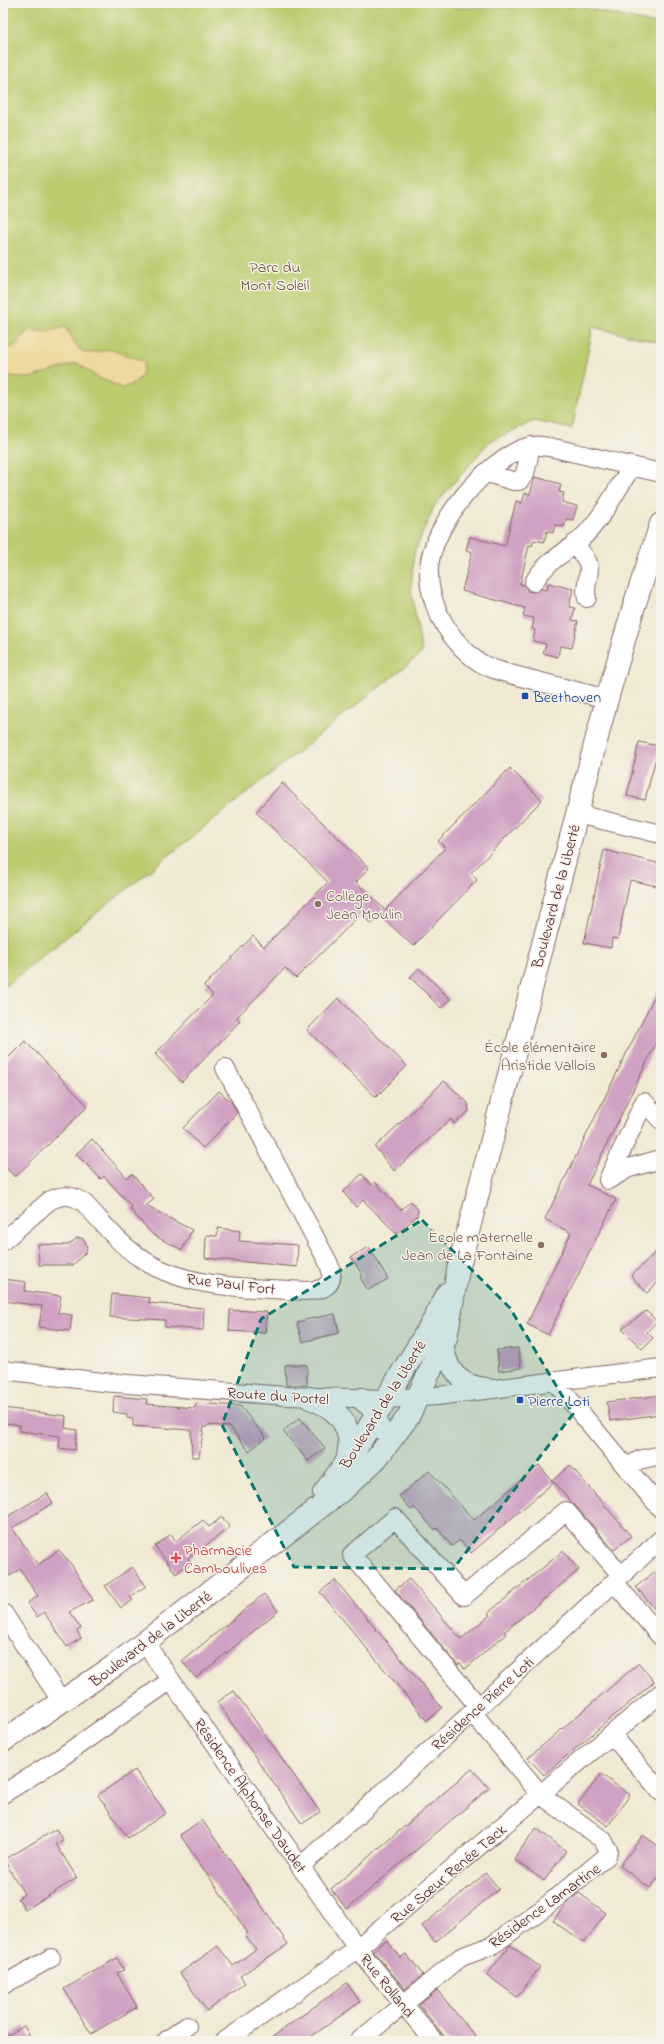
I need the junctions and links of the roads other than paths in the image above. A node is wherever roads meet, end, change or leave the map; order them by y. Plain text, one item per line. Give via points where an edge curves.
1 (531, 446) junction
2 (632, 466) junction
3 (487, 473) junction
4 (661, 473) edge
5 (661, 524) edge
6 (574, 544) junction
7 (534, 582) dead end
8 (587, 598) dead end
9 (607, 700) junction
10 (577, 814) junction
11 (661, 833) edge
12 (225, 1068) dead end
13 (661, 1120) edge
14 (661, 1159) edge
15 (3, 1241) edge
16 (458, 1270) junction
17 (446, 1298) junction
18 (444, 1343) junction
19 (661, 1368) edge
20 (3, 1370) edge
21 (427, 1378) junction
22 (554, 1381) junction
23 (495, 1389) junction
24 (458, 1394) junction
25 (310, 1398) junction
26 (417, 1398) junction
27 (374, 1404) junction
28 (661, 1455) edge
29 (627, 1468) junction
30 (350, 1471) junction
31 (661, 1509) edge
32 (661, 1539) edge
33 (618, 1579) junction
34 (3, 1613) edge
35 (661, 1637) edge
36 (145, 1643) junction
37 (171, 1680) junction
38 (661, 1692) edge
39 (62, 1702) junction
40 (476, 1709) junction
41 (612, 1735) junction
42 (3, 1741) edge
43 (661, 1792) edge
44 (3, 1794) edge
45 (541, 1795) junction
46 (301, 1866) junction
47 (357, 1948) junction
48 (51, 1958) dead end
49 (3, 1985) edge
50 (404, 2006) junction
51 (187, 2026) dead end
52 (166, 2041) edge
53 (225, 2041) edge
54 (359, 2041) edge
55 (434, 2041) edge

1 - 2 street via 554,448
1 - 3 street via 511,454
1 - 3 street via 525,474 519,481
2 - 4 street
2 - 6 street via 599,518
3 - 9 street via 450,516 433,549 429,568 430,587 444,623 466,652 489,667
5 - 9 main road, Boulevard de la Liberté
6 - 7 street via 546,565
6 - 8 street via 588,563 585,589
9 - 10 main road, Boulevard de la Liberté
10 - 11 street
10 - 16 main road, Boulevard de la Liberté
12 - 15 street, Rue Paul Fort via 331,1270 328,1285 318,1290 304,1291 202,1283 168,1274 132,1252 85,1204 68,1196 55,1198 43,1205
13 - 14 street via 644,1102 608,1180 630,1168
16 - 17 main road, Boulevard de la Liberté
16 - 18 main road, Boulevard de la Liberté
17 - 21 street via 438,1332 425,1360
17 - 27 main road, Boulevard de la Liberté
18 - 21 main road, Boulevard de la Liberté
18 - 23 street via 448,1362 455,1373 471,1384
19 - 22 street, Route du Portel
20 - 25 street, Route du Portel via 102,1382
21 - 24 street via 437,1390
21 - 26 main road, Boulevard de la Liberté
22 - 23 street, Route du Portel
22 - 29 street
23 - 24 street, Route du Portel
24 - 26 street, Route du Portel
25 - 27 street, Route du Portel
25 - 30 main road via 333,1410 345,1423 350,1440
26 - 27 street, Route du Portel
26 - 30 main road, Boulevard de la Liberté via 403,1424 383,1450
27 - 30 main road via 378,1427 374,1444
28 - 29 street via 639,1460
29 - 31 street
30 - 36 main road, Boulevard de la Liberté via 292,1528
32 - 33 street, Résidence Pierre Loti
33 - 35 street
33 - 40 street, Résidence Pierre Loti
33 - 40 street, Résidence Lamartine via 566,1511 464,1596 395,1518 352,1555
34 - 39 street
36 - 37 street, Résidence Alphonse Daudet
36 - 39 main road, Boulevard de la Liberté
37 - 44 street via 60,1758
37 - 46 street, Résidence Alphonse Daudet
38 - 41 street, Rue Sœur Renée Tack
39 - 42 main road, Boulevard de la Liberté
40 - 45 street, Résidence Lamartine
40 - 46 street, Résidence Pierre Loti
41 - 43 street
41 - 45 street, Rue Sœur Renée Tack
45 - 47 street, Rue Sœur Renée Tack
45 - 50 street, Résidence Lamartine via 600,1836 607,1846 606,1859 490,1946 462,1957
46 - 47 street, Résidence Alphonse Daudet
47 - 50 street, Rue Rolland
47 - 53 street, Rue Sœur Renée Tack
48 - 49 street
50 - 54 street, Résidence Lamartine
50 - 55 street, Rue Rolland
51 - 52 street

